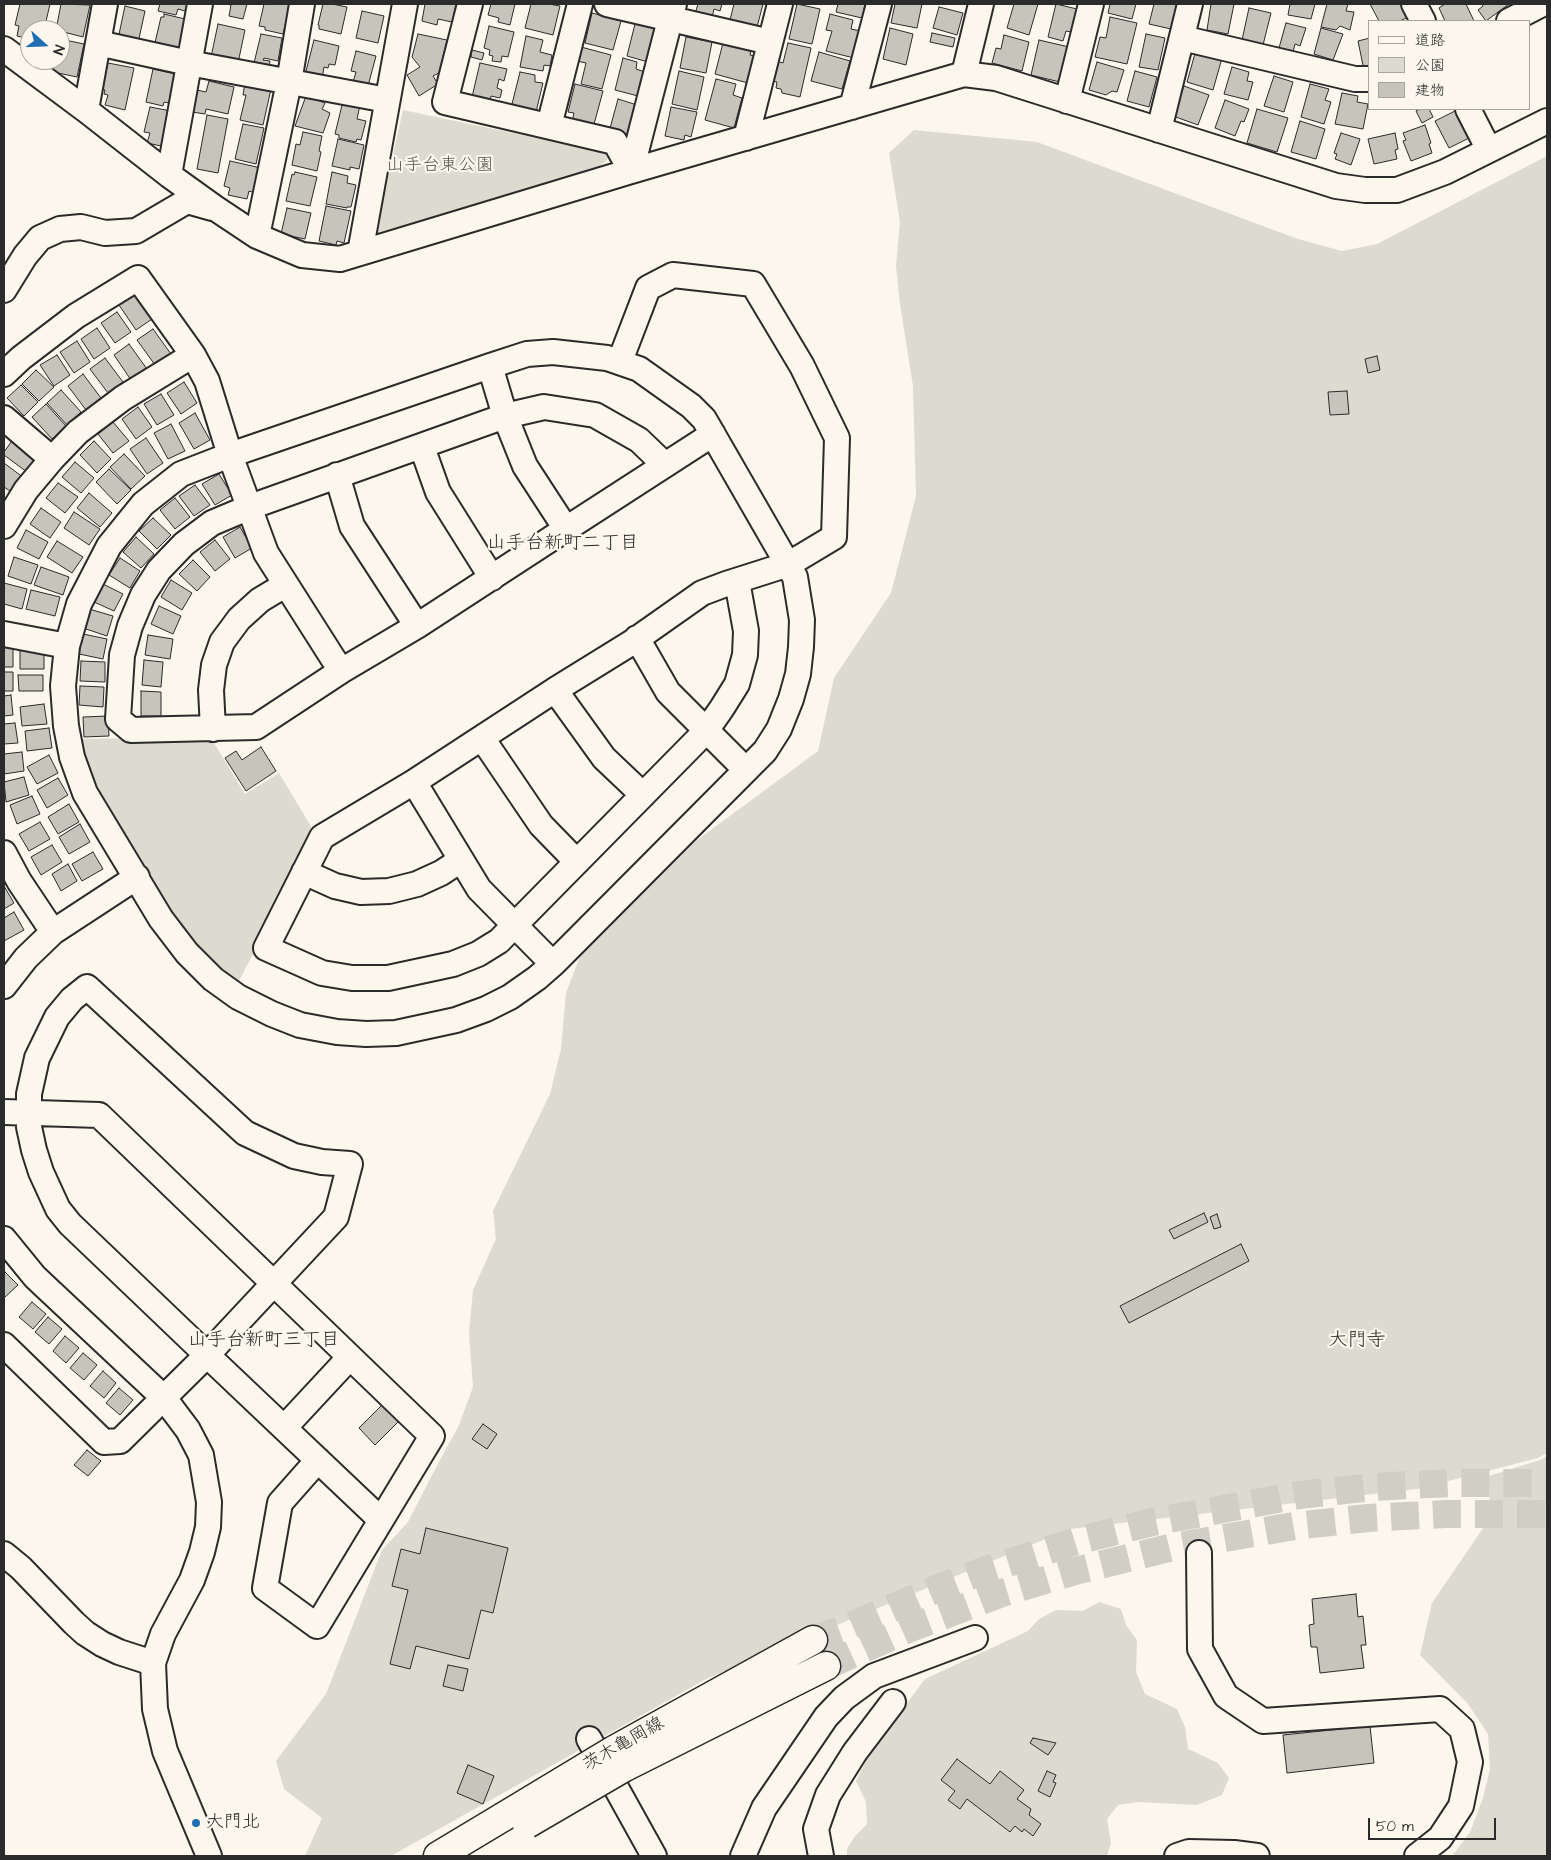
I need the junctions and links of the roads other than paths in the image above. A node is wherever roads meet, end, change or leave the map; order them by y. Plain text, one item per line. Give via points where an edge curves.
1 (105, 4) edge
2 (200, 4) edge
3 (302, 4) edge
4 (405, 4) edge
5 (470, 4) edge
6 (580, 4) edge
7 (607, 4) edge
8 (780, 4) edge
9 (878, 4) edge
10 (981, 4) edge
11 (1091, 4) edge
12 (1190, 4) edge
13 (1414, 4) edge
14 (1542, 4) edge
15 (672, 11) edge
16 (1422, 20) edge
17 (1511, 20) edge
18 (1182, 38) junction
19 (770, 42) junction
20 (98, 43) junction
21 (4, 49) edge
22 (189, 63) junction
23 (964, 74) junction
24 (1368, 79) edge
25 (289, 82) junction
26 (387, 100) junction
27 (1067, 101) junction
28 (852, 107) junction
29 (86, 110) junction
30 (1469, 110) edge
31 (1547, 121) edge
32 (550, 126) junction
33 (1159, 130) junction
34 (746, 138) junction
35 (1489, 150) junction
36 (631, 171) junction
37 (169, 175) junction
38 (215, 208) junction
39 (257, 236) junction
40 (360, 253) junction
41 (4, 290) edge
42 (192, 355) junction
43 (620, 361) junction
44 (490, 366) junction
45 (4, 374) edge
46 (505, 416) junction
47 (4, 418) edge
48 (713, 434) junction
49 (422, 447) junction
50 (230, 455) junction
51 (52, 459) junction
52 (665, 465) junction
53 (337, 475) junction
54 (250, 507) junction
55 (4, 526) edge
56 (566, 529) junction
57 (789, 564) junction
58 (492, 578) junction
59 (737, 581) junction
60 (285, 585) junction
61 (417, 626) junction
62 (4, 634) edge
63 (636, 638) junction
64 (68, 646) junction
65 (341, 671) junction
66 (555, 690) junction
67 (213, 729) junction
68 (706, 731) junction
69 (482, 738) junction
70 (746, 770) junction
71 (414, 782) junction
72 (644, 795) junction
73 (4, 853) edge
74 (461, 860) junction
75 (578, 862) junction
76 (304, 872) junction
77 (137, 877) junction
78 (515, 925) junction
79 (53, 932) junction
80 (553, 964) junction
81 (4, 986) edge
82 (4, 1112) edge
83 (28, 1112) junction
84 (4, 1240) edge
85 (273, 1284) junction
86 (4, 1346) edge
87 (206, 1355) junction
88 (350, 1357) junction
89 (164, 1398) junction
90 (284, 1428) junction
91 (318, 1460) junction
92 (381, 1520) junction
93 (1199, 1553) dead end
94 (4, 1554) edge
95 (974, 1638) dead end
96 (813, 1640) tunnel mouth
97 (153, 1663) junction
98 (826, 1666) tunnel mouth
99 (893, 1702) dead end
100 (589, 1739) dead end
101 (618, 1759) junction
102 (507, 1825) junction
103 (209, 1856) edge
104 (438, 1856) edge
105 (472, 1856) edge
106 (654, 1856) edge
107 (743, 1856) edge
108 (821, 1856) edge
109 (1177, 1856) edge
110 (1257, 1856) edge
111 (1417, 1856) edge

1 - 20 street
2 - 22 street
3 - 25 street
4 - 26 street
5 - 32 street via 445,102
6 - 32 street
7 - 15 street
8 - 19 street
9 - 28 street
10 - 23 street
11 - 27 street
12 - 18 street
13 - 16 street
14 - 17 street
15 - 19 street
15 - 36 street
18 - 24 street via 1355,79
18 - 33 street
19 - 34 street
20 - 22 street
20 - 29 street
21 - 29 street
22 - 25 street
22 - 37 street
23 - 27 street via 996,78
23 - 28 street
25 - 26 street
25 - 39 street
26 - 40 street
27 - 33 street
28 - 34 street
29 - 37 street
30 - 35 street
31 - 35 street
32 - 36 street via 615,142
33 - 35 street via 1336,186 1365,190 1397,190 1445,172
34 - 36 street
36 - 40 street
37 - 38 street
38 - 39 street
38 - 41 street via 187,201 136,231 105,233 81,227 60,229 40,238
39 - 40 street via 302,255 340,260
42 - 45 street via 138,278 76,316
42 - 50 street via 206,381
42 - 51 street via 123,398 78,432
43 - 44 street via 554,352 527,354
43 - 48 street via 639,369 690,406 704,419
43 - 57 street via 648,288 673,274 753,284 802,366 837,438 834,537
44 - 46 street
44 - 50 street
46 - 49 street
46 - 52 street via 544,407 595,414 638,440
46 - 56 street via 524,466
47 - 51 street
48 - 52 street
48 - 57 street
49 - 53 street
49 - 58 street via 438,492
50 - 54 street
50 - 64 street via 181,474 143,504 109,546 79,604
51 - 55 street via 26,490
52 - 56 street
53 - 54 street
53 - 61 street via 352,526
54 - 60 street via 266,553
54 - 67 street via 212,523 184,544 159,570 143,595 122,655 118,719 131,730
56 - 58 street
57 - 59 street
57 - 70 street via 795,577 802,620 798,674 778,729
58 - 61 street
59 - 63 street via 702,593
59 - 68 street via 746,631 745,655 737,684
60 - 65 street
60 - 67 street via 238,619 222,642 214,665 211,690
61 - 65 street
62 - 64 street
63 - 66 street
63 - 68 street via 668,692
64 - 77 street via 63,686 72,757 85,793
65 - 67 street via 256,727
66 - 69 street
66 - 72 street via 604,758
68 - 70 street
68 - 72 street
69 - 71 street
69 - 75 street via 541,825
70 - 80 street
71 - 74 street
71 - 76 street via 322,837
72 - 75 street
73 - 79 street
74 - 76 street via 417,884 389,891 361,892 334,886
74 - 78 street via 479,889
75 - 78 street
76 - 78 street via 266,948 322,973 352,978 388,978 454,964 499,941
77 - 79 street
77 - 80 street via 182,947 214,979 238,997 300,1025 366,1034 396,1033 456,1020 510,997
78 - 80 street
79 - 81 street via 26,958
82 - 83 street
83 - 85 street via 99,1115
83 - 85 street via 36,1065 47,1036 57,1017 87,987 245,1133 294,1156 350,1164 336,1217
83 - 87 street via 34,1150 58,1209
84 - 89 street via 35,1277
85 - 87 street
85 - 88 street
86 - 89 street via 104,1442 120,1441
87 - 89 street
87 - 90 street
88 - 90 street
88 - 92 street via 432,1436
89 - 97 street via 188,1430 200,1456 209,1502 208,1527 192,1580 163,1634
90 - 91 street
91 - 92 street
91 - 92 street via 280,1503 265,1588 317,1626
93 - 111 street via 1200,1649 1226,1696 1263,1721 1440,1710 1462,1729 1470,1762 1461,1806 1440,1838
94 - 97 street via 85,1634 102,1644
95 - 107 street via 874,1676 844,1698 826,1717 764,1808
96 - 101 main road, 茨木亀岡線
97 - 103 street via 155,1709 165,1750
98 - 101 main road, 茨木亀岡線
99 - 108 street via 828,1794 816,1829
100 - 106 street
101 - 102 main road, 茨木亀岡線, bridge
102 - 104 main road, 茨木亀岡線
102 - 105 main road, 茨木亀岡線
109 - 110 street via 1189,1852

